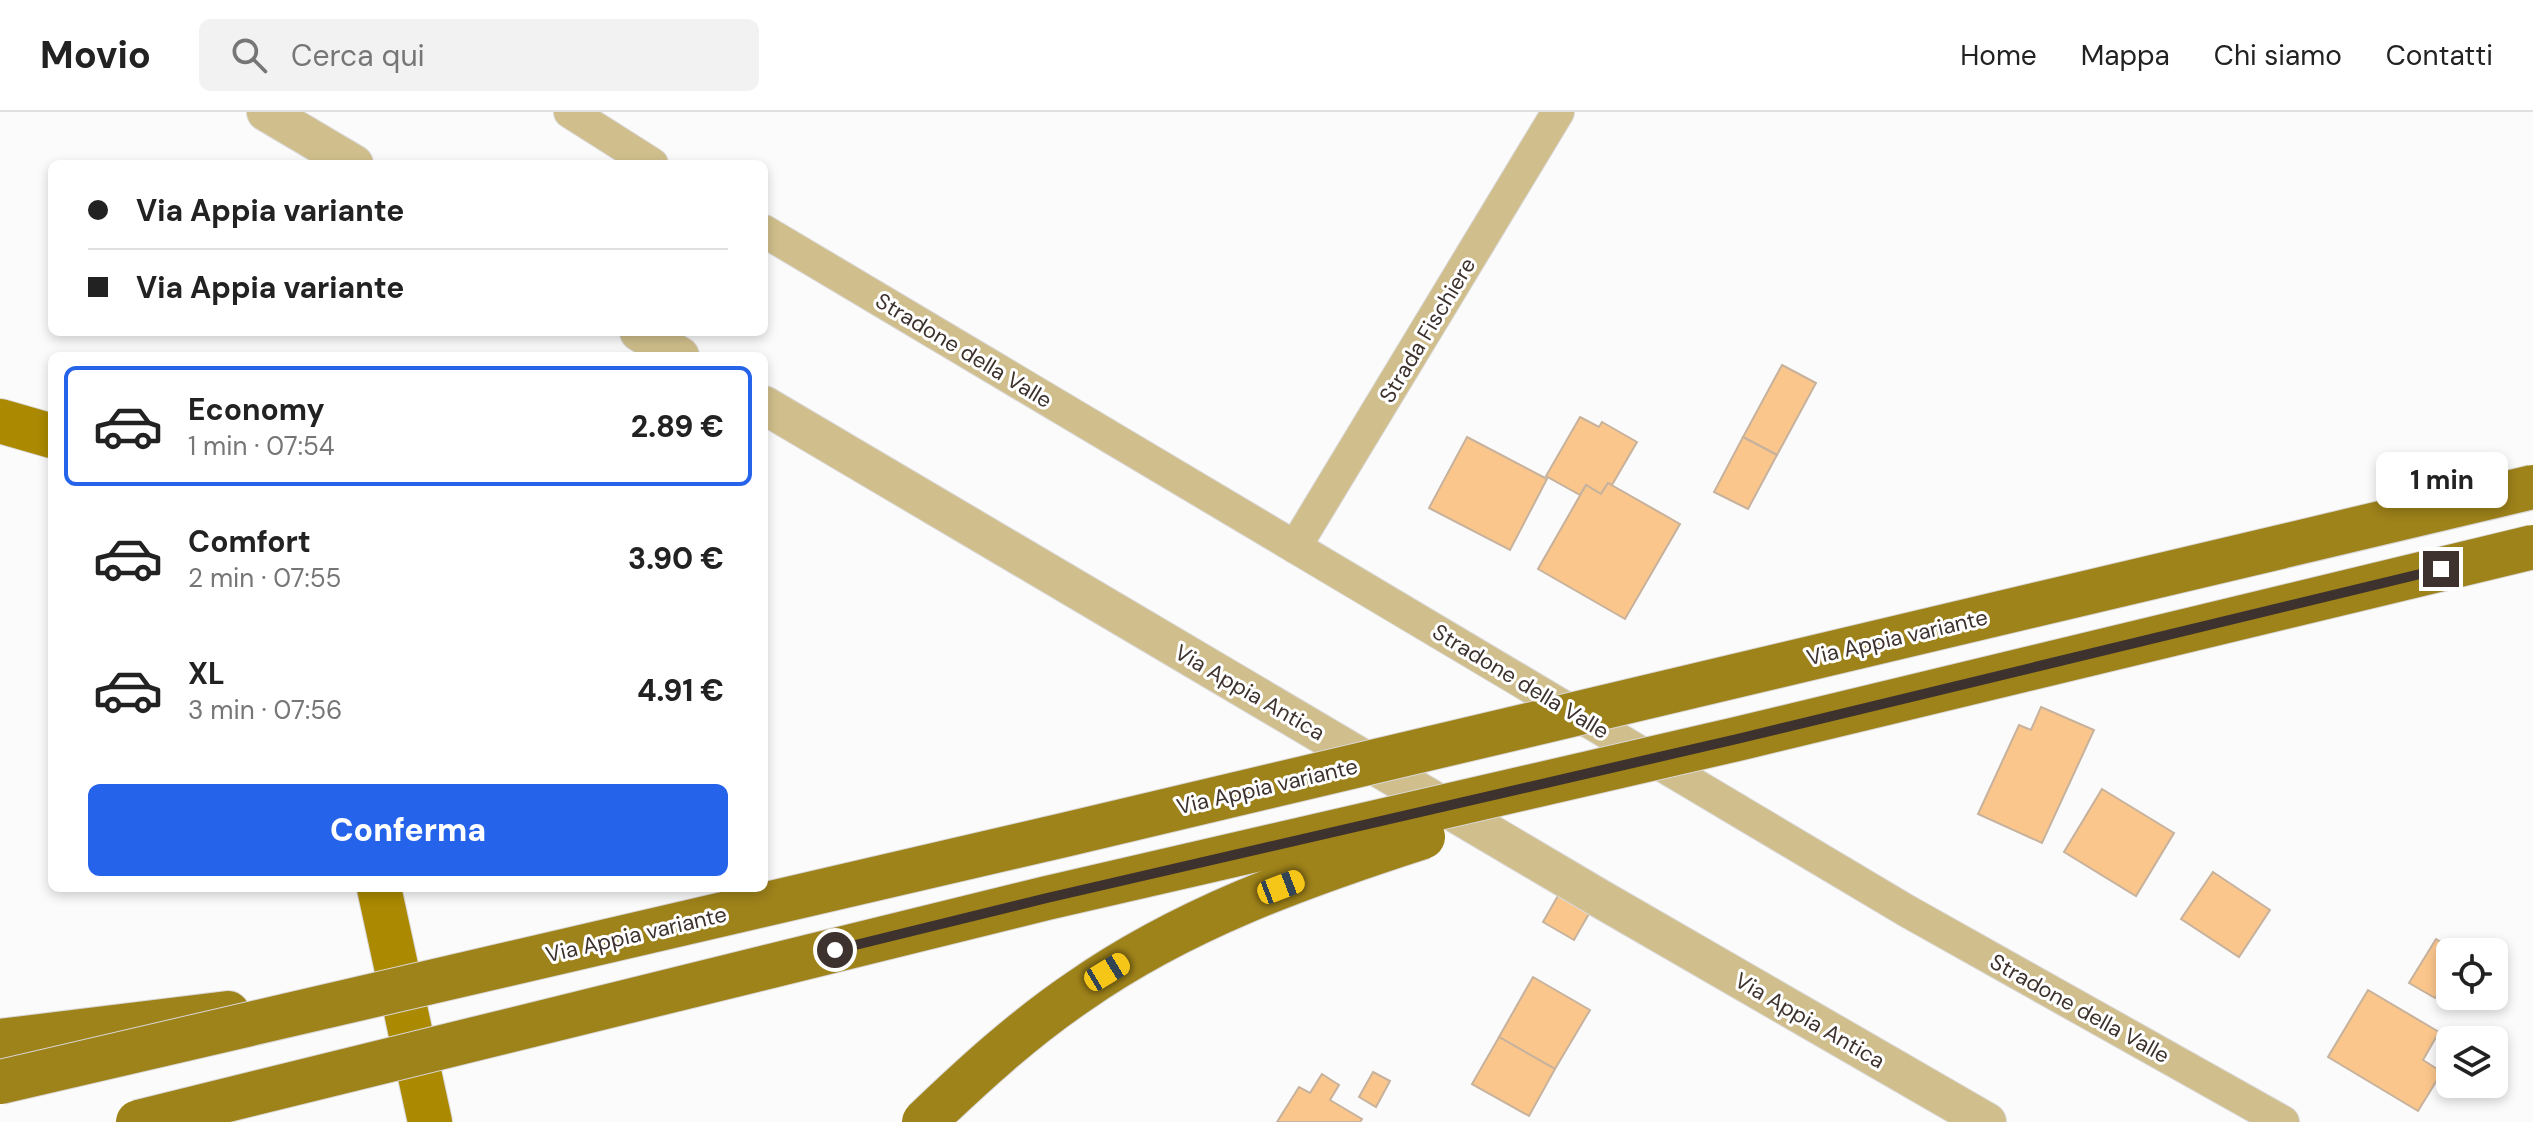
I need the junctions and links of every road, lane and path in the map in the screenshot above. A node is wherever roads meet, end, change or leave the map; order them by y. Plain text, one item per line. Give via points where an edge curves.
1 (266, 112) edge
2 (570, 112) edge
3 (1558, 112) edge
4 (347, 160) edge
5 (646, 160) edge
6 (768, 233) edge
7 (646, 336) edge
8 (673, 352) edge
9 (768, 407) edge
10 (0, 421) edge
11 (48, 435) edge
12 (2533, 487) edge
13 (1295, 547) junction
14 (2533, 547) edge
15 (1737, 739) junction
16 (380, 892) edge
17 (381, 993) junction
18 (0, 1041) edge
19 (0, 1082) edge
20 (138, 1122) edge
21 (430, 1122) edge
22 (924, 1122) edge
23 (1987, 1122) edge
24 (2283, 1122) edge

1 - 4 street
2 - 5 street
3 - 13 street, Strada Fischiere
6 - 13 street, Stradone della Valle
7 - 8 street
9 - 23 street, Via Appia Antica
10 - 11 main road
12 - 17 highway, Via Appia variante, bridge
13 - 24 street, Stradone della Valle via 1907,911
14 - 15 highway, bridge
15 - 20 highway, bridge via 1047,898
15 - 22 highway, bridge via 1346,862 1217,912 1136,954 1070,997
16 - 21 main road
17 - 18 highway, bridge
17 - 19 highway, Via Appia variante, bridge

